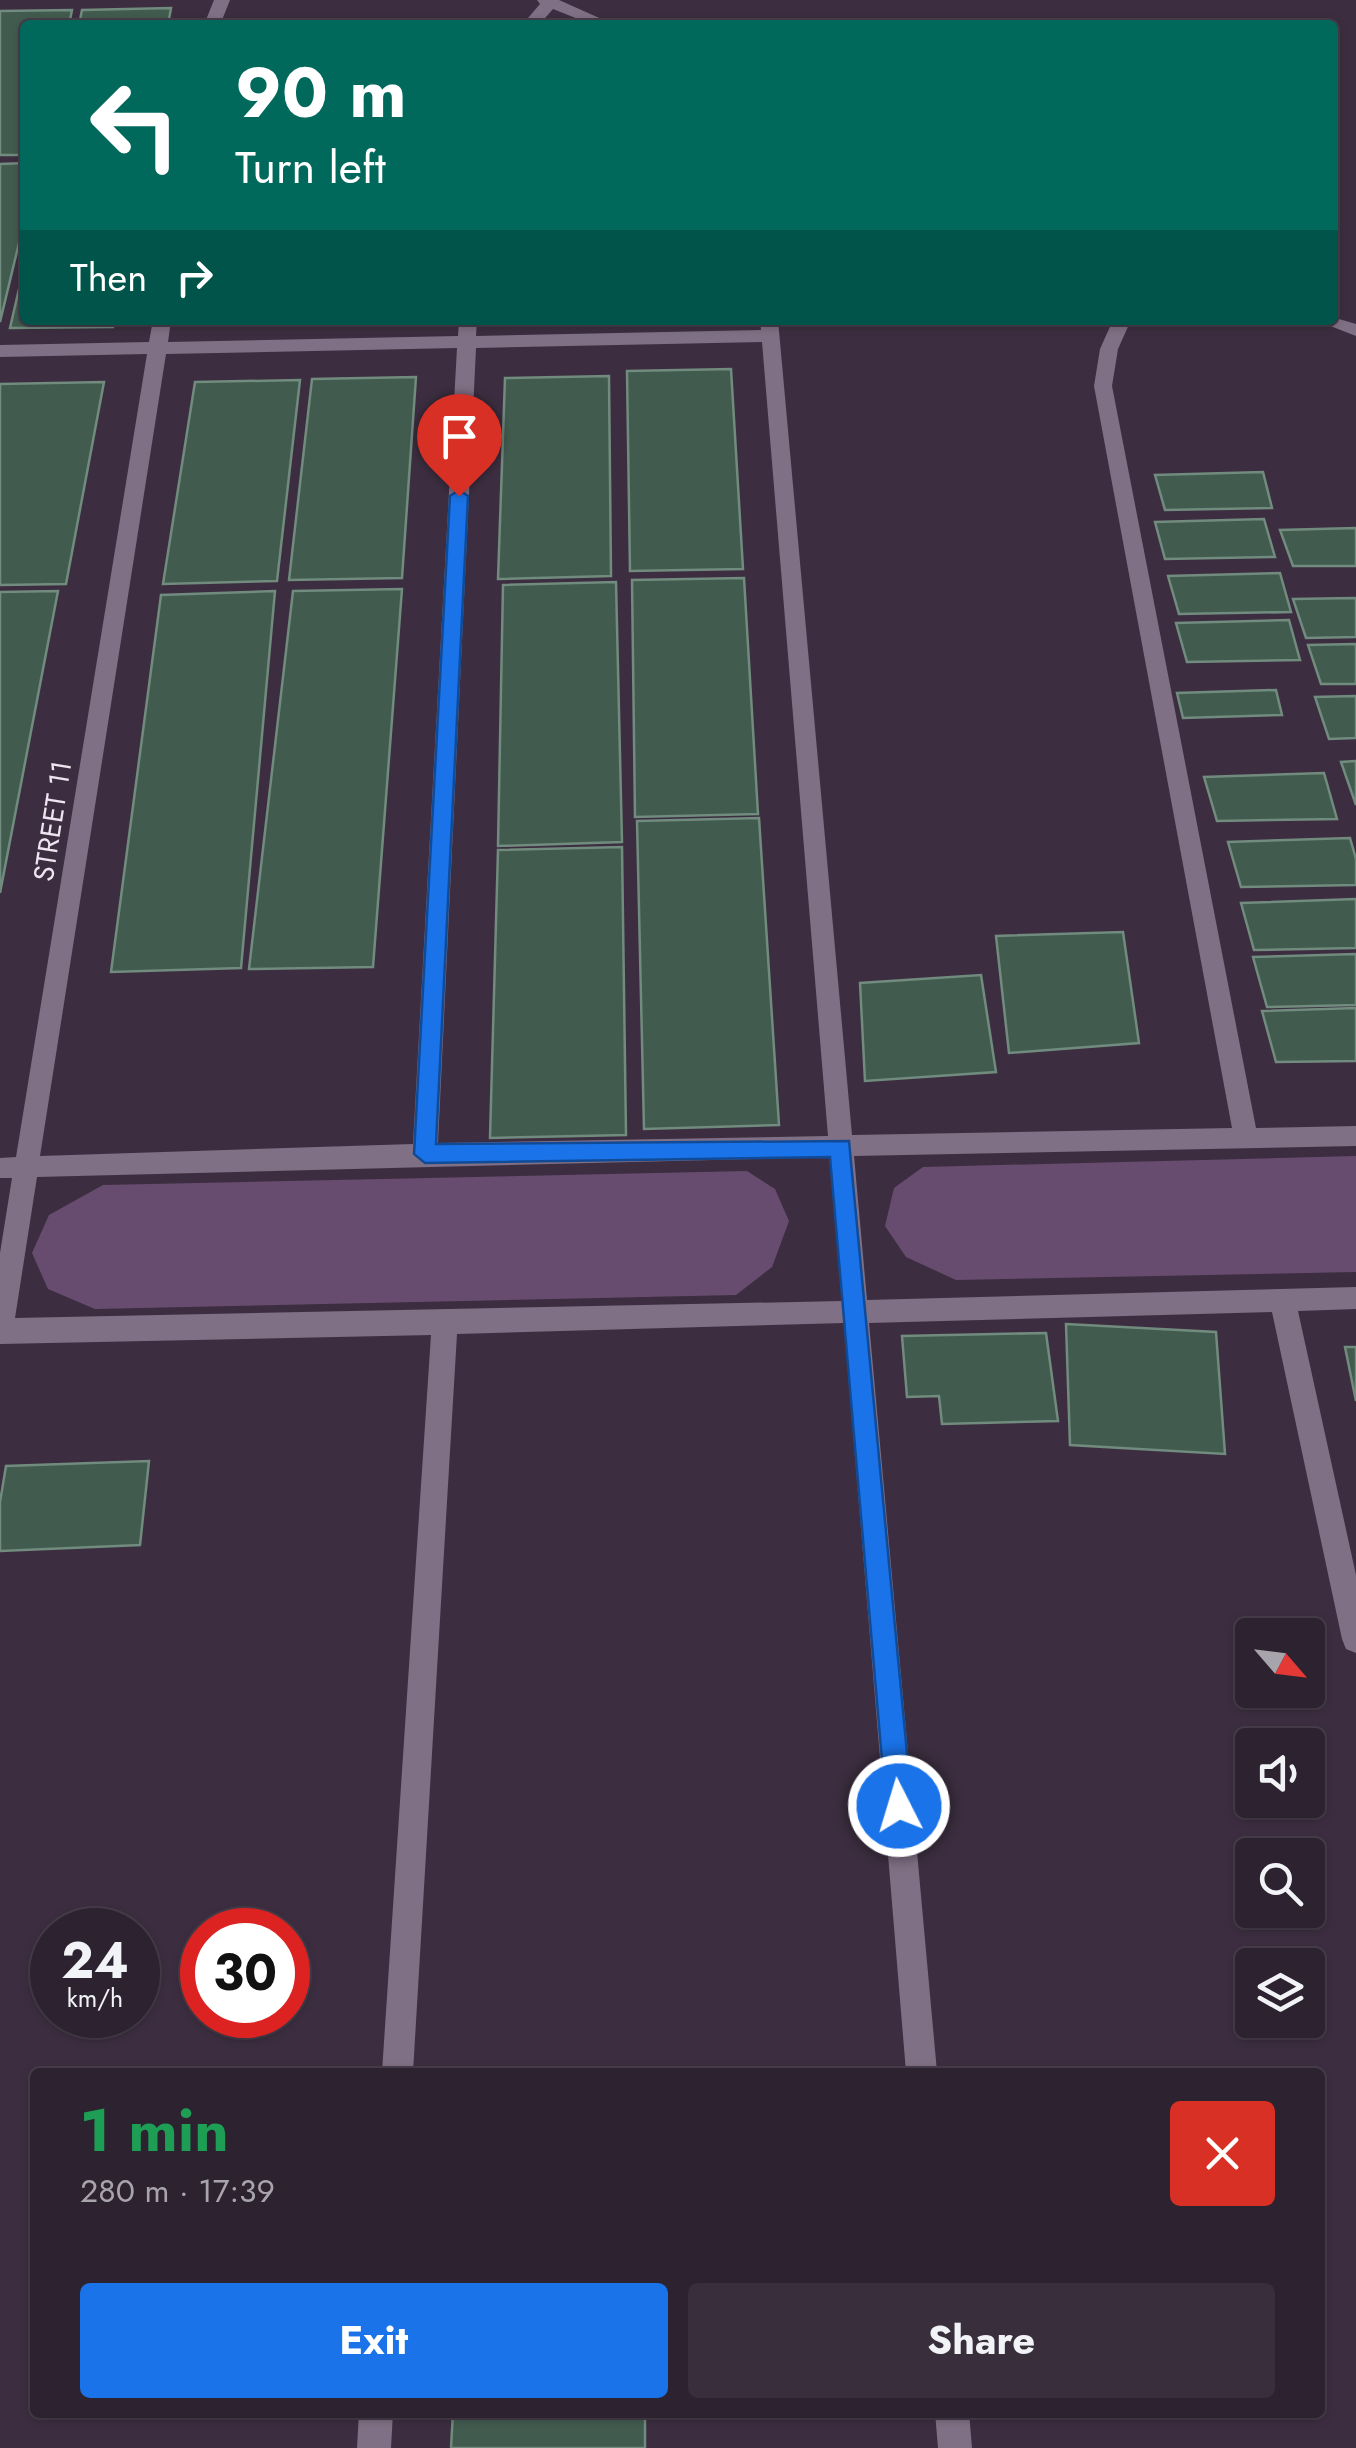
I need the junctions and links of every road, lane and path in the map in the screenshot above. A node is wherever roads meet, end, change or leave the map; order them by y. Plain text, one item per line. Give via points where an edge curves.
1 (547, 1) edge
2 (594, 20) edge
3 (161, 325) edge
4 (1120, 325) edge
5 (769, 328) edge
6 (468, 331) edge
7 (157, 347) junction
8 (0, 351) edge
9 (1356, 1136) edge
10 (1246, 1139) junction
11 (841, 1148) junction
12 (425, 1154) junction
13 (0, 1168) edge
14 (28, 1168) junction
15 (1356, 1298) edge
16 (1283, 1301) junction
17 (856, 1310) junction
18 (445, 1322) junction
19 (0, 1330) edge
20 (1356, 1639) edge
21 (398, 2068) edge
22 (922, 2068) edge
23 (376, 2418) edge
24 (952, 2418) edge
25 (374, 2448) edge
26 (955, 2448) edge

1 - 2 street
3 - 7 street, STREET 11
4 - 10 street via 1103,386
5 - 6 street
5 - 11 street
6 - 7 street
6 - 12 street
7 - 8 street
7 - 14 street, STREET 11
9 - 10 street
10 - 11 street
11 - 12 street
11 - 17 street
12 - 14 street
13 - 14 street
14 - 19 street, STREET 11
15 - 16 street
16 - 17 street
16 - 20 street
17 - 18 street
17 - 22 street
18 - 19 street
18 - 21 street
23 - 25 street
24 - 26 street

